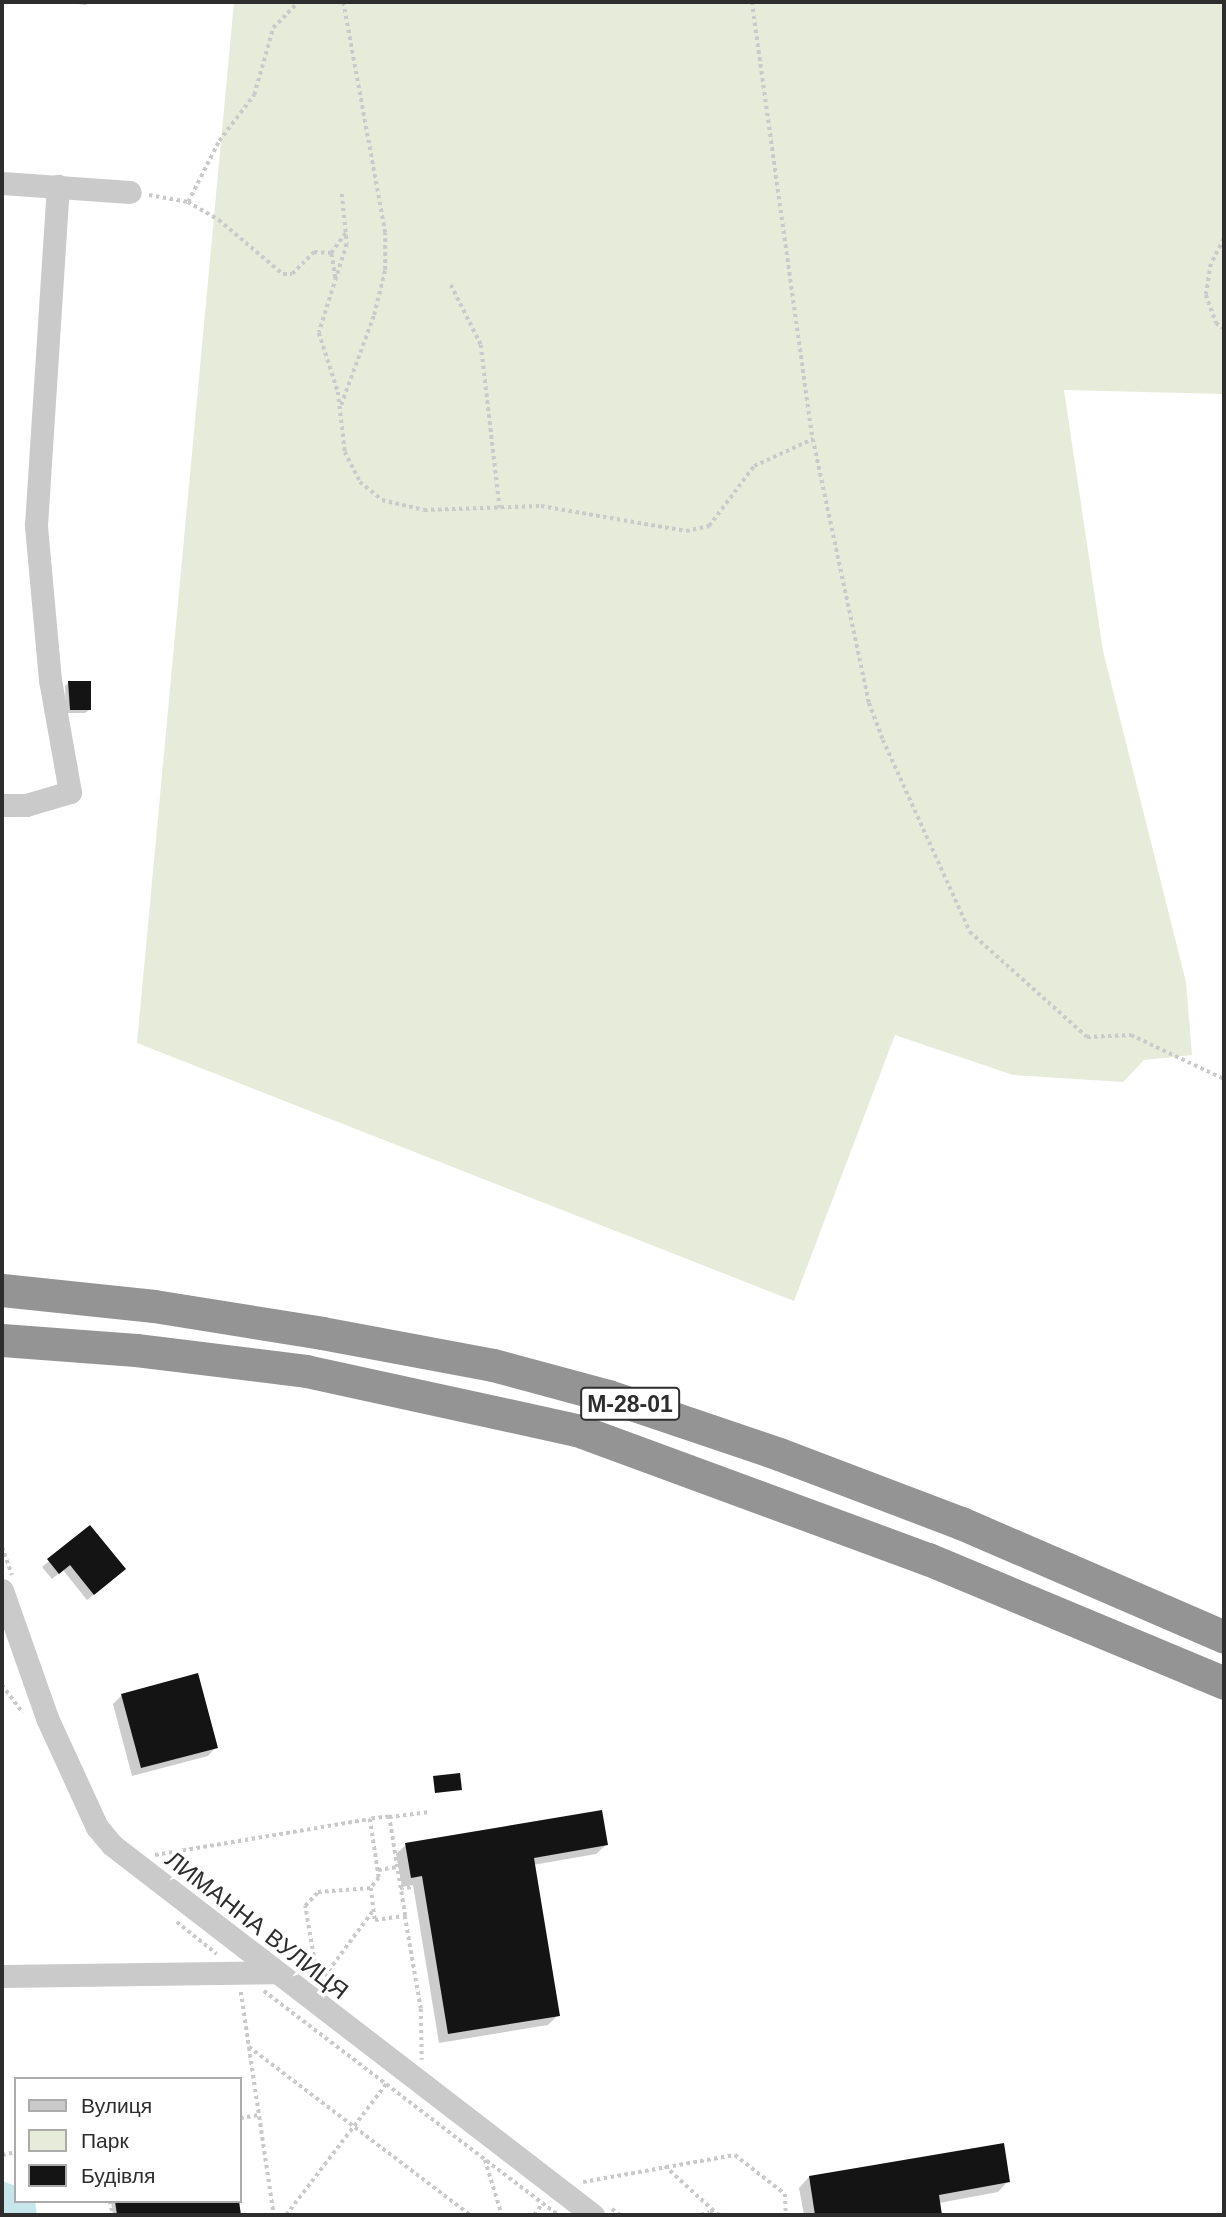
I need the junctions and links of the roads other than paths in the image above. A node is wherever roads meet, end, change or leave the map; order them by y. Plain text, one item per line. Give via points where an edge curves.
1 (2, 183) edge
2 (58, 186) junction
3 (130, 192) road end
4 (2, 805) edge
5 (2, 1290) edge
6 (2, 1340) edge
7 (9, 1586) edge
8 (1224, 1637) edge
9 (1224, 1683) edge
10 (274, 1972) junction
11 (2, 1976) edge
12 (597, 2208) edge

1 - 2 street
2 - 3 street
2 - 4 street via 36,525 50,680 70,792 26,805
5 - 8 highway, М-28-01 via 322,1333 493,1365 608,1396 961,1523
6 - 9 highway, М-28-01 via 136,1350 306,1371 577,1430 928,1559
7 - 10 street, ЛИМАННА ВУЛИЦЯ via 47,1718 97,1827 133,1863
10 - 11 street
10 - 12 street, ЛИМАННА ВУЛИЦЯ

